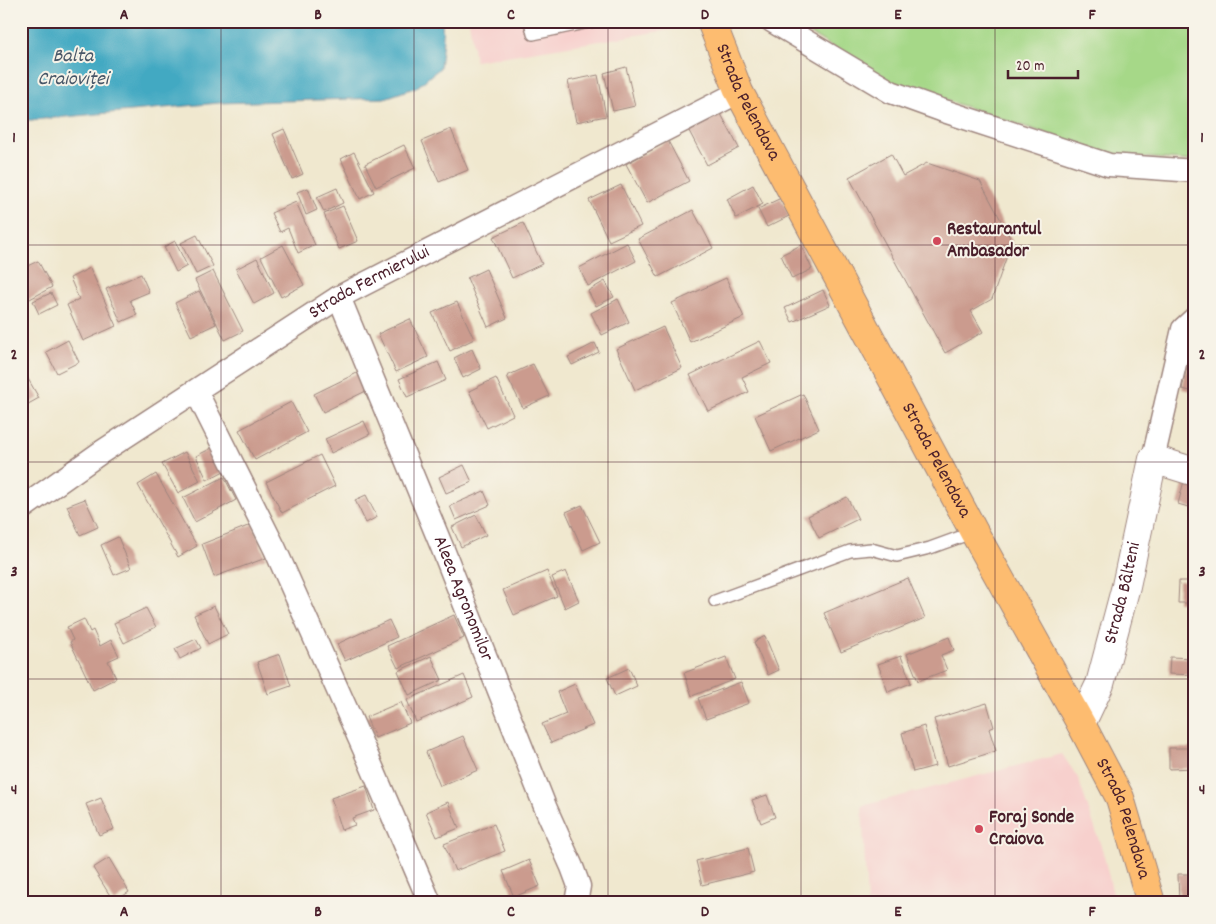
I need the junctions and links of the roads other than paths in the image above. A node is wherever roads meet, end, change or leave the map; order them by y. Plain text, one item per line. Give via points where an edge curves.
1 (530, 21) edge
2 (594, 21) edge
3 (711, 21) edge
4 (772, 21) edge
5 (739, 92) junction
6 (1195, 171) edge
7 (338, 297) junction
8 (1195, 318) edge
9 (196, 391) junction
10 (1153, 459) junction
11 (1195, 472) edge
12 (21, 509) edge
13 (974, 532) junction
14 (715, 601) dead end
15 (1081, 724) junction
16 (430, 903) edge
17 (576, 903) edge
18 (1151, 903) edge

1 - 2 lane via 533,34
3 - 5 main road, Strada Pelendava
4 - 6 street via 891,92 941,110 1109,165
5 - 7 street, Strada Fermierului
5 - 13 main road, Strada Pelendava
7 - 9 street, Strada Fermierului
7 - 17 street, Aleea Agronomilor via 572,867 579,886
8 - 10 street, Strada Bâlteni via 1183,329
9 - 12 street, Strada Fermierului
9 - 16 street via 274,549
10 - 11 street
10 - 15 street, Strada Bâlteni via 1126,586 1100,684
13 - 14 lane via 897,556 871,549 850,551
13 - 15 main road, Strada Pelendava
15 - 18 main road, Strada Pelendava via 1120,798

